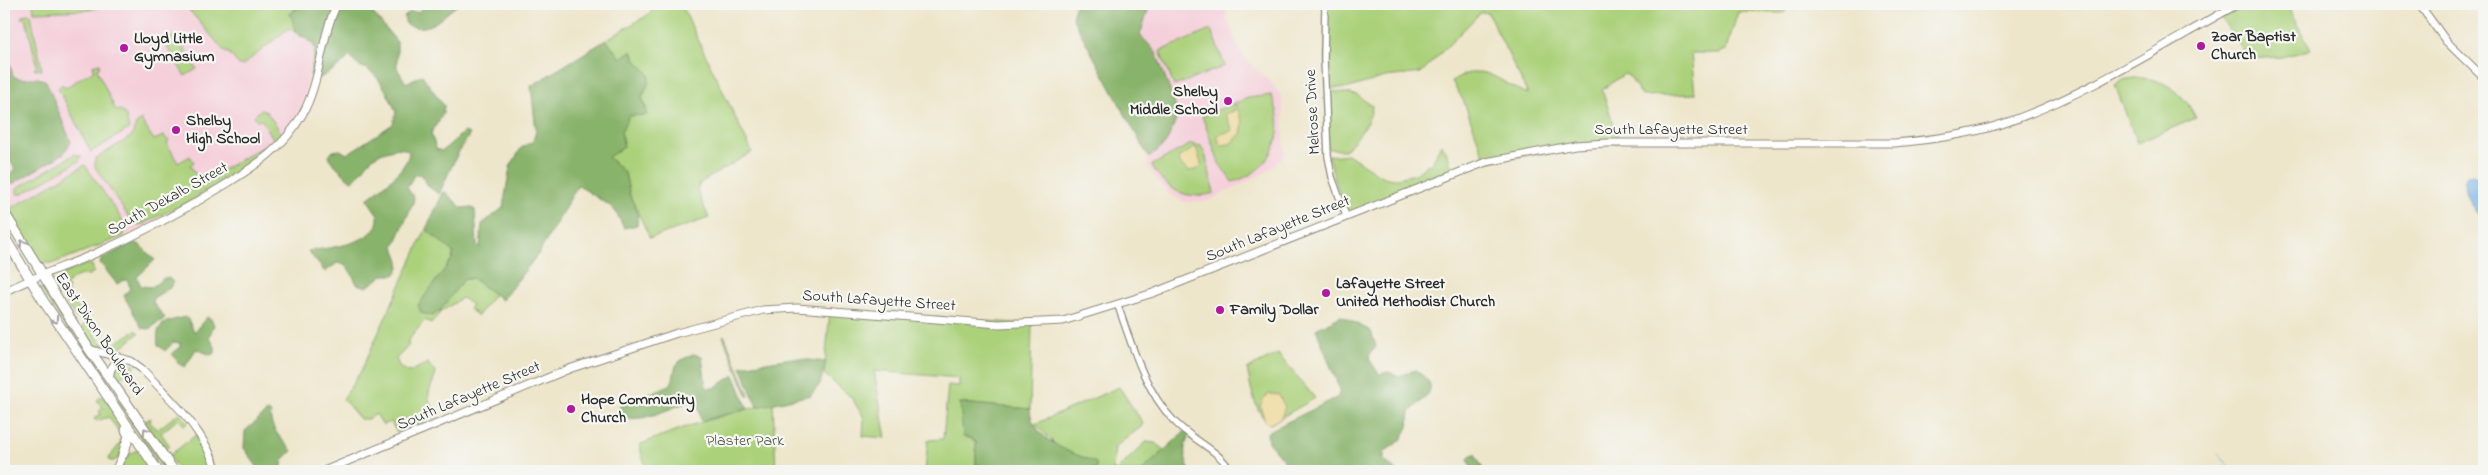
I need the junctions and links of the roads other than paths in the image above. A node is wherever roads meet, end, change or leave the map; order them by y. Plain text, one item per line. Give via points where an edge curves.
1 (337, 4) edge
2 (1325, 4) edge
3 (2238, 4) edge
4 (2418, 4) edge
5 (2484, 78) edge
6 (4, 212) edge
7 (1346, 216) junction
8 (4, 236) edge
9 (41, 274) junction
10 (29, 279) junction
11 (4, 292) edge
12 (1118, 306) junction
13 (89, 349) junction
14 (119, 357) junction
15 (109, 378) junction
16 (126, 425) junction
17 (140, 447) junction
18 (123, 454) junction
19 (116, 471) edge
20 (158, 471) edge
21 (174, 471) edge
22 (217, 471) edge
23 (324, 471) edge
24 (1231, 471) edge

1 - 9 main road, South Dekalb Street via 329,19 309,101 277,150 190,207 122,242
2 - 7 street, Melrose Drive via 1328,156
3 - 7 main road, South Lafayette Street via 2062,99 2002,124 1973,132 1924,141 1863,144 1575,145 1486,162
4 - 5 main road via 2446,41
9 -> 6 highway, East Dixon Boulevard
7 - 12 main road, South Lafayette Street
8 - 10 highway, East Dixon Boulevard
9 - 10 main road, South Dekalb Street
9 - 13 highway, East Dixon Boulevard
10 - 11 main road, South Dekalb Street
10 -> 16 highway, East Dixon Boulevard
12 - 23 main road, South Lafayette Street via 1064,321 1032,324 992,324 798,308 763,310 677,333 569,369
12 - 24 street via 1145,377 1165,412 1184,431 1218,454
13 - 14 main road
13 - 15 highway, East Dixon Boulevard
14 - 15 main road
14 - 22 main road via 142,368 197,429 209,448
21 -> 15 highway, East Dixon Boulevard
16 - 17 highway, East Dixon Boulevard
16 - 18 highway via 129,436
17 - 18 highway
17 - 20 highway, East Dixon Boulevard
18 - 19 main road

